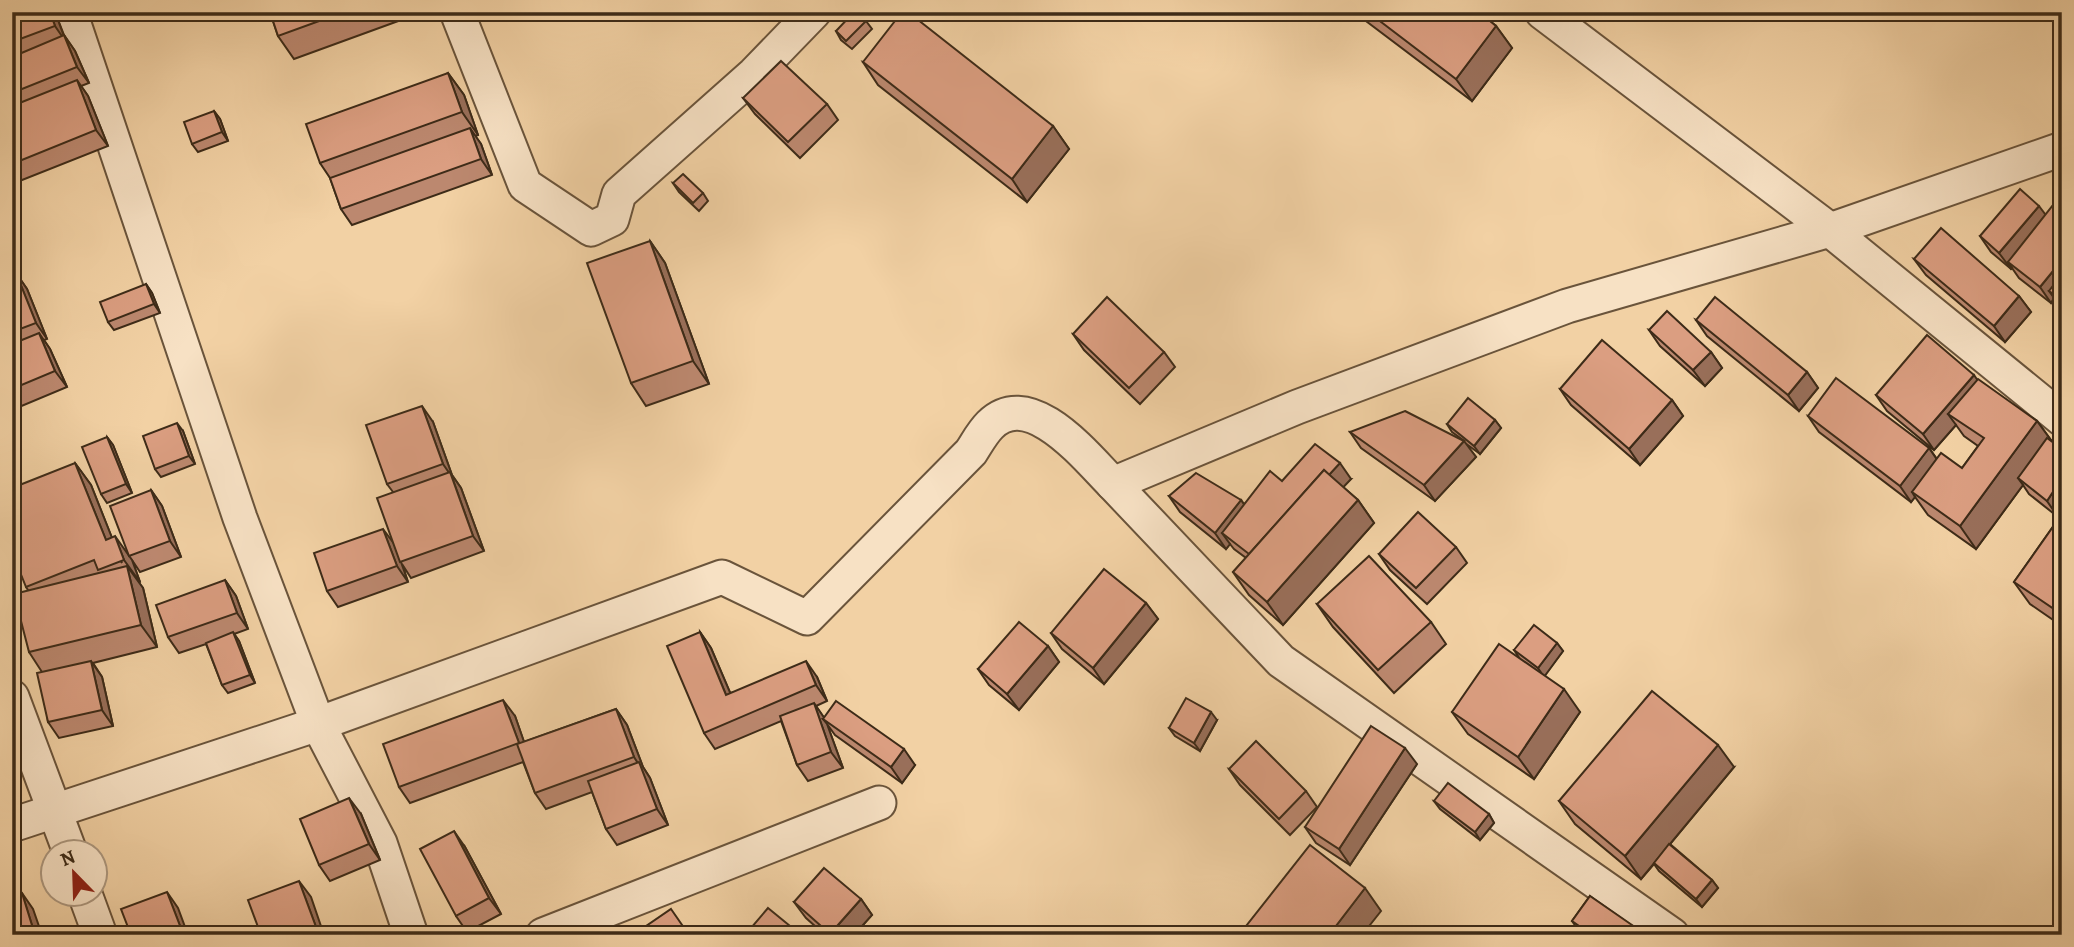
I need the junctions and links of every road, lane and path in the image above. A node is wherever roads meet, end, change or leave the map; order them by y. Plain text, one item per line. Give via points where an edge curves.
1 (70, 12) edge
2 (457, 12) edge
3 (814, 12) edge
4 (1542, 12) edge
5 (2062, 149) edge
6 (1830, 230) junction
7 (2062, 419) edge
8 (1113, 484) junction
9 (12, 697) edge
10 (318, 724) junction
11 (879, 803) dead end
12 (54, 810) junction
13 (12, 825) edge
14 (65, 838) edge
15 (90, 908) edge
16 (100, 935) edge
17 (411, 935) edge
18 (543, 935) edge
19 (1672, 935) edge

1 - 10 street via 240,518
2 - 3 street via 525,184 591,229 612,219 619,194 754,74
4 - 6 street
5 - 6 street
6 - 7 street
6 - 8 street via 1567,306 1297,407
8 - 10 street via 1054,426 1029,415 1010,414 991,424 971,452 807,618 722,577
8 - 19 street via 1282,661
9 - 12 street
10 - 12 street
10 - 17 street via 380,843
11 - 18 street
12 - 13 street
12 - 14 street
15 - 16 street

